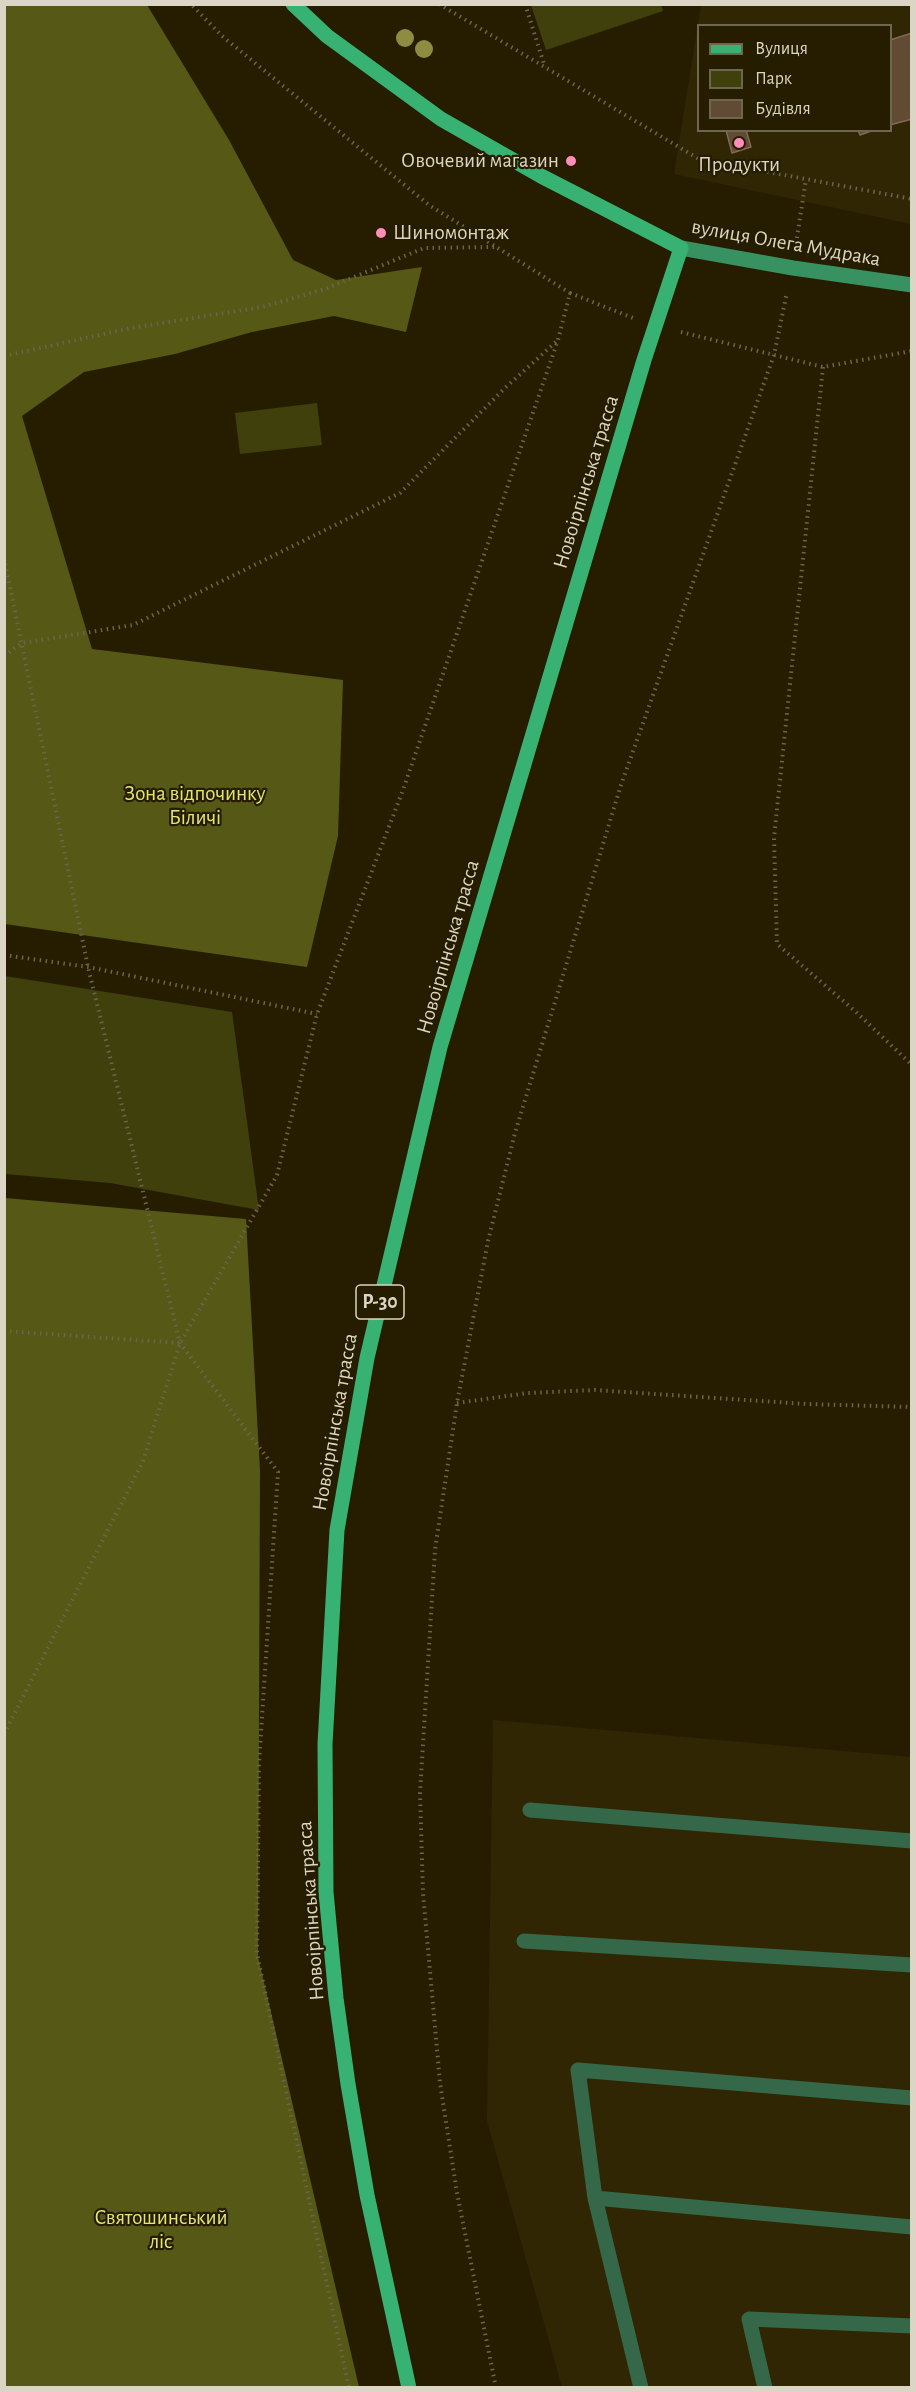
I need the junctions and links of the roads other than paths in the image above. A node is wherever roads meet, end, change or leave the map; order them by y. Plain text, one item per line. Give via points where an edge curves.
1 (293, 4) edge
2 (681, 248) junction
3 (912, 285) edge
4 (530, 1810) dead end
5 (912, 1840) edge
6 (524, 1941) dead end
7 (912, 1965) edge
8 (912, 2098) edge
9 (595, 2198) junction
10 (912, 2227) edge
11 (912, 2326) edge
12 (409, 2388) edge
13 (641, 2388) edge
14 (765, 2388) edge

1 - 2 main road, вулиця Олега Мудрака via 327,36 441,119
2 - 3 street, вулиця Олега Мудрака
2 - 12 main road, Новоірпінська трасса / Р-30 via 440,1047 367,1358 337,1530 325,1744 326,1892 348,2084 367,2195
4 - 5 lane
6 - 7 lane
8 - 9 lane via 578,2070
9 - 10 lane
9 - 13 lane
11 - 14 lane via 748,2319

